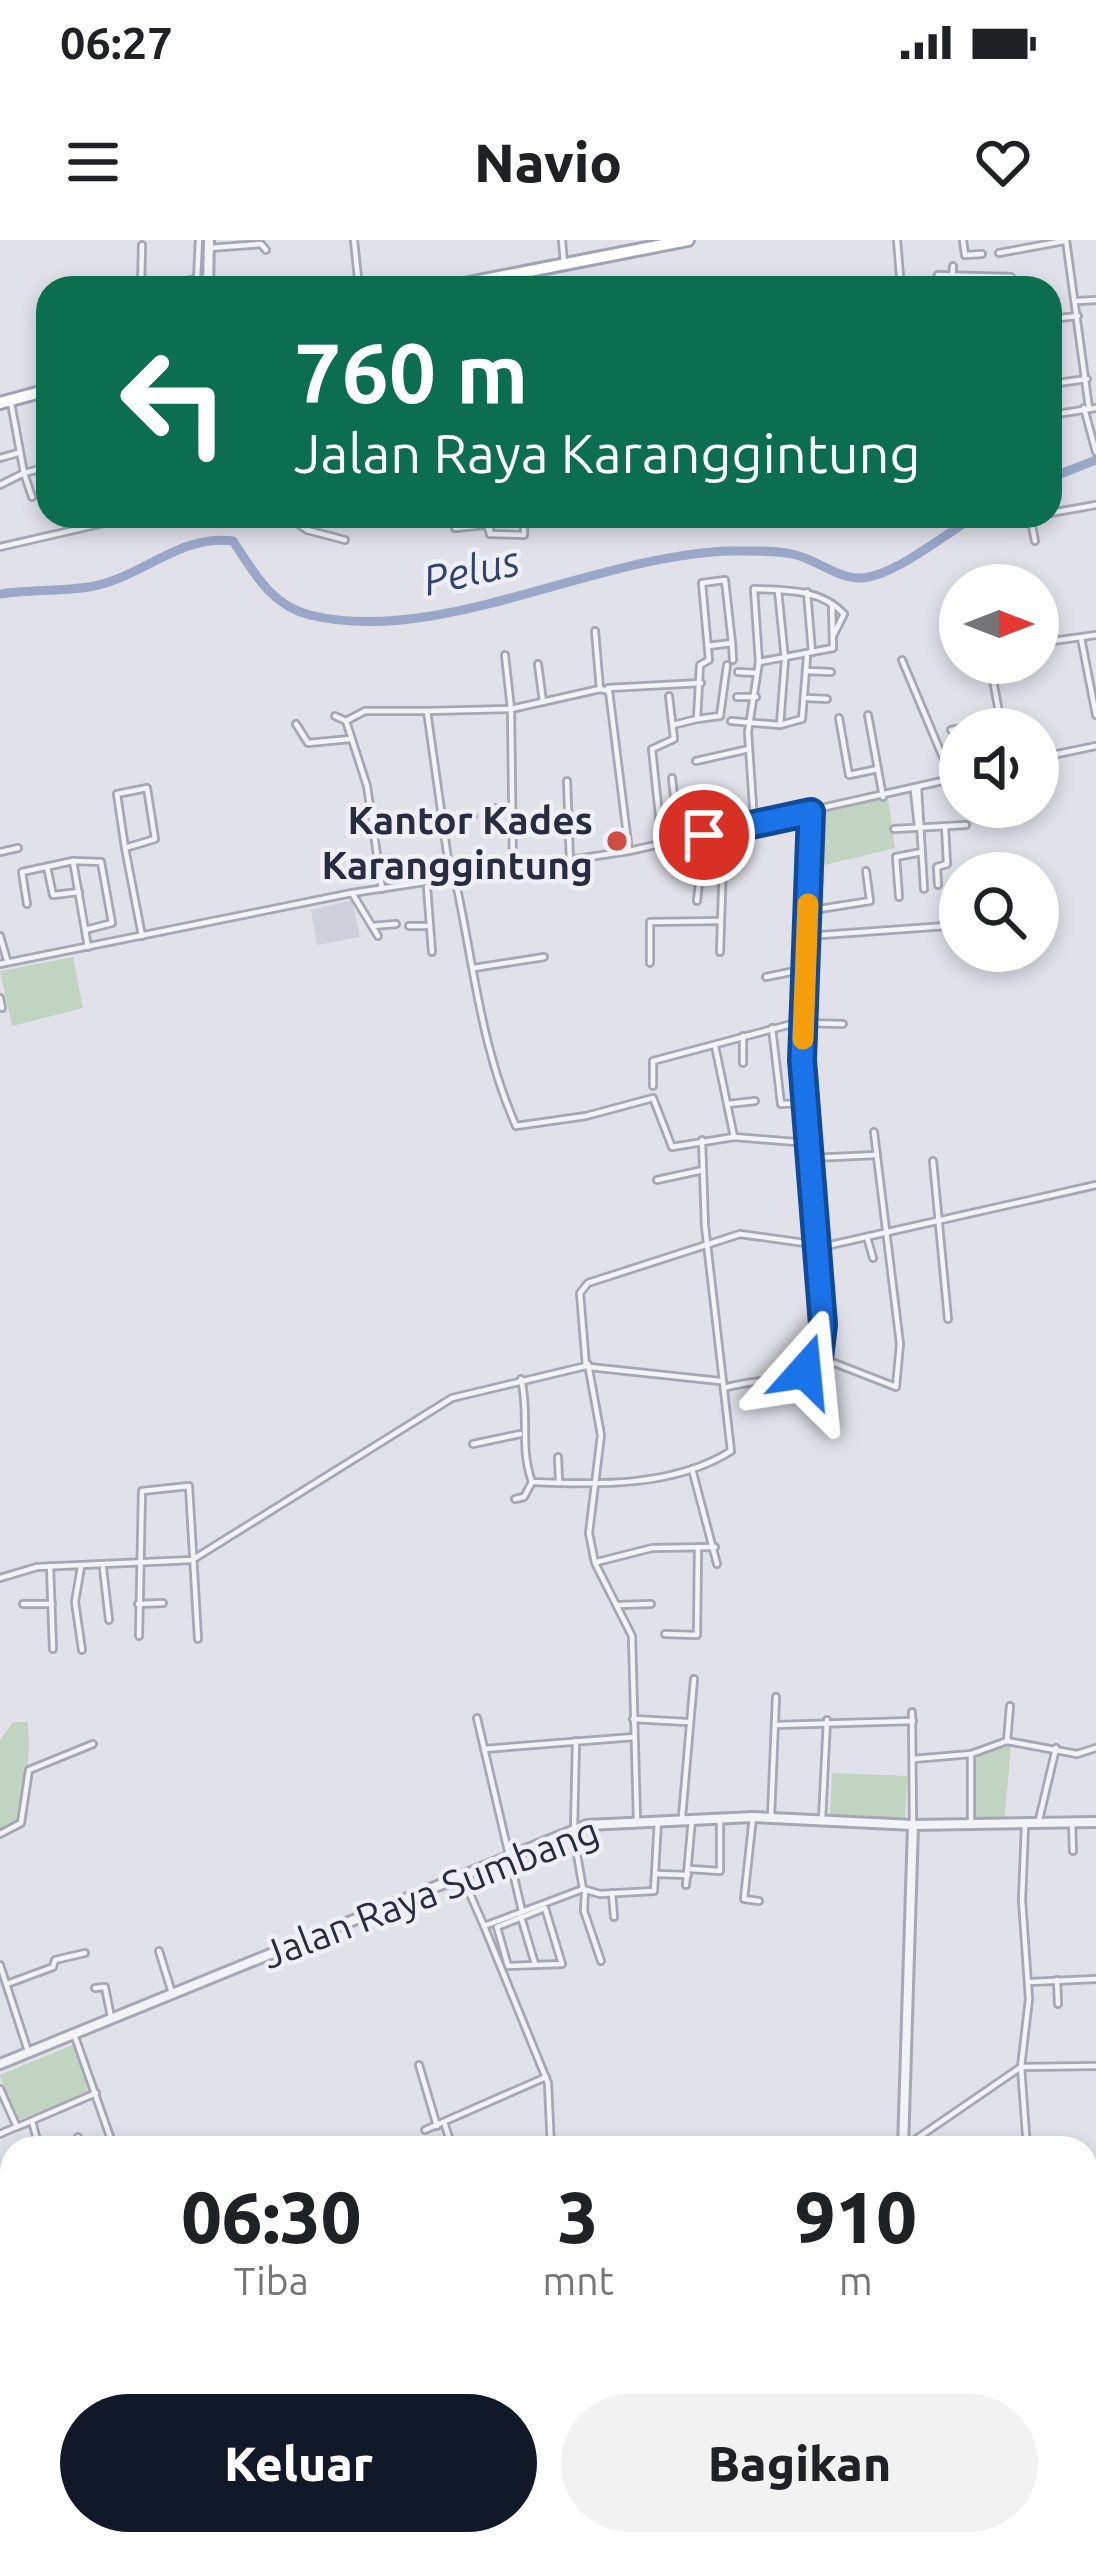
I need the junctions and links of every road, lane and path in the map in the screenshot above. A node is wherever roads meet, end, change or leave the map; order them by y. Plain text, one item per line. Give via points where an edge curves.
1 (200, 240) edge
2 (354, 240) edge
3 (562, 240) edge
4 (688, 240) edge
5 (897, 240) edge
6 (963, 240) edge
7 (1066, 240) edge
8 (209, 244) edge
9 (142, 245) dead end
10 (266, 250) dead end
11 (999, 253) dead end
12 (982, 254) dead end
13 (565, 266) junction
14 (953, 266) dead end
15 (141, 276) edge
16 (204, 276) edge
17 (205, 276) edge
18 (358, 276) edge
19 (516, 276) edge
20 (901, 276) edge
21 (935, 276) edge
22 (953, 276) joint
23 (1096, 300) edge
24 (1076, 301) junction
25 (1078, 316) junction
26 (1062, 318) edge
27 (1089, 328) dead end
28 (1080, 329) junction
29 (1096, 340) edge
30 (1082, 342) junction
31 (1090, 377) edge
32 (36, 393) edge
33 (5, 402) edge
34 (1090, 408) edge
35 (1095, 450) edge
36 (19, 453) junction
37 (0, 458) edge
38 (36, 470) edge
39 (23, 473) junction
40 (0, 485) edge
41 (32, 497) dead end
42 (1096, 506) edge
43 (1062, 511) edge
44 (83, 528) edge
45 (304, 528) edge
46 (487, 528) edge
47 (489, 528) edge
48 (524, 528) edge
49 (1032, 528) edge
50 (490, 533) junction
51 (345, 540) dead end
52 (1035, 541) dead end
53 (0, 547) edge
54 (778, 590) junction
55 (807, 592) junction
56 (832, 603) junction
57 (595, 631) dead end
58 (834, 634) junction
59 (1096, 635) edge
60 (1081, 638) junction
61 (1059, 641) edge
62 (732, 643) junction
63 (708, 646) junction
64 (505, 655) dead end
65 (810, 656) junction
66 (785, 660) junction
67 (902, 660) dead end
68 (759, 662) junction
69 (538, 664) dead end
70 (807, 671) junction
71 (738, 672) dead end
72 (831, 672) dead end
73 (758, 673) junction
74 (700, 683) junction
75 (604, 688) junction
76 (669, 696) dead end
77 (737, 697) dead end
78 (756, 697) junction
79 (806, 698) junction
80 (826, 699) dead end
81 (543, 702) junction
82 (511, 709) junction
83 (428, 711) junction
84 (868, 715) dead end
85 (1096, 715) edge
86 (335, 716) dead end
87 (839, 718) dead end
88 (697, 719) junction
89 (346, 721) junction
90 (731, 722) dead end
91 (753, 722) junction
92 (296, 724) dead end
93 (673, 724) junction
94 (780, 725) junction
95 (350, 739) junction
96 (939, 741) edge
97 (1096, 746) edge
98 (749, 749) junction
99 (1059, 754) edge
100 (696, 761) dead end
101 (878, 769) junction
102 (672, 778) dead end
103 (567, 781) dead end
104 (939, 783) edge
105 (916, 789) junction
106 (883, 796) junction
107 (486, 808) dead end
108 (508, 809) junction
109 (811, 812) junction
110 (473, 816) dead end
111 (440, 822) junction
112 (754, 824) junction
113 (939, 827) edge
114 (945, 828) edge
115 (895, 829) dead end
116 (920, 829) junction
117 (724, 831) junction
118 (704, 835) junction
119 (679, 841) junction
120 (662, 844) junction
121 (18, 848) dead end
122 (125, 848) junction
123 (628, 851) junction
124 (0, 852) edge
125 (922, 852) junction
126 (73, 861) junction
127 (570, 862) junction
128 (46, 866) junction
129 (866, 871) dead end
130 (513, 872) junction
131 (453, 881) junction
132 (427, 884) junction
133 (938, 885) dead end
134 (382, 889) junction
135 (924, 889) dead end
136 (79, 892) junction
137 (352, 892) junction
138 (899, 897) dead end
139 (697, 901) dead end
140 (27, 904) dead end
141 (808, 911) junction
142 (721, 921) junction
143 (396, 924) dead end
144 (370, 926) junction
145 (409, 926) dead end
146 (426, 926) junction
147 (939, 927) edge
148 (85, 930) junction
149 (0, 936) edge
150 (142, 936) junction
151 (378, 936) dead end
152 (807, 936) junction
153 (481, 937) dead end
154 (468, 940) junction
155 (88, 947) junction
156 (432, 952) dead end
157 (720, 952) dead end
158 (544, 957) dead end
159 (4, 963) edge
160 (650, 963) dead end
161 (474, 968) junction
162 (805, 969) junction
163 (766, 977) dead end
164 (0, 998) edge
165 (2, 1008) edge
166 (803, 1022) junction
167 (843, 1024) dead end
168 (772, 1028) junction
169 (743, 1036) junction
170 (715, 1046) junction
171 (743, 1063) dead end
172 (652, 1086) dead end
173 (755, 1101) dead end
174 (805, 1103) junction
175 (728, 1104) junction
176 (874, 1132) dead end
177 (734, 1137) junction
178 (702, 1140) junction
179 (808, 1143) junction
180 (877, 1155) junction
181 (810, 1158) junction
182 (933, 1161) dead end
183 (703, 1170) junction
184 (658, 1180) dead end
185 (1096, 1185) edge
186 (940, 1221) junction
187 (887, 1232) junction
188 (867, 1237) junction
189 (707, 1242) junction
190 (819, 1246) junction
191 (873, 1258) dead end
192 (948, 1318) dead end
193 (817, 1360) junction
194 (589, 1365) junction
195 (521, 1379) junction
196 (723, 1385) junction
197 (523, 1433) junction
198 (472, 1444) dead end
199 (558, 1457) dead end
200 (692, 1469) junction
201 (532, 1482) junction
202 (559, 1484) junction
203 (595, 1485) junction
204 (515, 1499) dead end
205 (698, 1547) junction
206 (715, 1547) junction
207 (193, 1560) junction
208 (596, 1563) junction
209 (717, 1564) dead end
210 (50, 1566) junction
211 (141, 1566) junction
212 (81, 1567) junction
213 (103, 1568) junction
214 (0, 1578) edge
215 (163, 1603) dead end
216 (23, 1604) dead end
217 (52, 1604) junction
218 (138, 1604) junction
219 (651, 1604) dead end
220 (620, 1605) junction
221 (109, 1621) dead end
222 (665, 1634) dead end
223 (139, 1636) dead end
224 (198, 1639) dead end
225 (53, 1649) dead end
226 (82, 1650) dead end
227 (694, 1679) dead end
228 (776, 1697) dead end
229 (1010, 1706) dead end
230 (912, 1712) dead end
231 (477, 1718) dead end
232 (633, 1719) junction
233 (826, 1720) junction
234 (913, 1721) junction
235 (689, 1722) junction
236 (775, 1725) junction
237 (634, 1737) junction
238 (1007, 1741) junction
239 (576, 1742) junction
240 (93, 1744) dead end
241 (1056, 1748) junction
242 (1096, 1748) edge
243 (484, 1750) junction
244 (971, 1754) junction
245 (913, 1760) junction
246 (753, 1817) junction
247 (771, 1817) junction
248 (720, 1818) junction
249 (687, 1819) junction
250 (637, 1820) junction
251 (658, 1820) junction
252 (822, 1820) junction
253 (1096, 1822) edge
254 (1072, 1823) junction
255 (913, 1825) junction
256 (1025, 1825) junction
257 (1038, 1825) junction
258 (971, 1826) junction
259 (574, 1830) junction
260 (0, 1834) edge
261 (1073, 1851) dead end
262 (506, 1857) junction
263 (689, 1872) junction
264 (657, 1874) junction
265 (462, 1876) junction
266 (686, 1885) dead end
267 (584, 1890) junction
268 (612, 1893) junction
269 (759, 1901) dead end
270 (522, 1914) junction
271 (614, 1917) dead end
272 (484, 1926) junction
273 (159, 1952) dead end
274 (85, 1953) dead end
275 (505, 1954) junction
276 (496, 1958) junction
277 (601, 1961) dead end
278 (0, 1965) edge
279 (535, 1966) junction
280 (1096, 1979) edge
281 (1057, 1980) junction
282 (4, 1981) edge
283 (1029, 1982) junction
284 (95, 1988) dead end
285 (172, 1993) junction
286 (1058, 2003) dead end
287 (111, 2017) junction
288 (74, 2034) junction
289 (28, 2052) junction
290 (0, 2064) edge
291 (419, 2066) dead end
292 (1096, 2066) edge
293 (1021, 2067) junction
294 (546, 2077) junction
295 (0, 2089) edge
296 (96, 2093) junction
297 (32, 2121) junction
298 (441, 2124) junction
299 (16, 2127) junction
300 (425, 2131) dead end
301 (0, 2134) edge
302 (36, 2136) edge
303 (109, 2136) edge
304 (446, 2136) edge
305 (550, 2136) edge
306 (903, 2136) edge
307 (920, 2136) edge
308 (1026, 2136) edge

1 - 16 street
2 - 18 street
3 - 13 street
4 - 13 main road
5 - 20 street
6 - 12 street via 965,255
7 - 11 street
7 - 24 street
8 - 10 street
8 - 17 street
9 - 15 street
13 - 19 main road
14 - 22 street
21 - 22 street
23 - 24 street
24 - 25 street
25 - 26 street
25 - 28 street
27 - 28 street
28 - 30 street
29 - 30 street
30 - 31 street
31 - 34 street
32 - 33 main road
33 - 36 street
34 - 35 street
36 - 37 street
36 - 39 street
38 - 39 street
39 - 40 street
39 - 41 street
42 - 43 street
44 - 53 street
45 - 51 street
46 - 50 street
47 - 50 street
48 - 50 street via 524,535
49 - 52 street
54 - 55 street
54 - 66 street
54 - 68 street via 753,591
55 - 56 street
55 - 65 street
56 - 58 street
56 - 58 street via 844,614
57 - 75 street
58 - 65 street via 833,648
59 - 60 street
60 - 61 street
60 - 85 street
62 - 63 street
62 - 63 street via 726,581 704,581
62 - 88 street via 720,716
63 - 74 street
64 - 82 street
65 - 66 street
65 - 70 street
66 - 68 street
66 - 94 street
67 - 96 street
68 - 73 street
69 - 81 street
70 - 72 street
70 - 79 street
71 - 73 street
73 - 78 street
74 - 75 street
74 - 88 street
75 - 81 street
75 - 123 street
76 - 93 street
77 - 78 street
78 - 91 street
79 - 80 street
79 - 94 street via 802,719
81 - 82 street
82 - 83 street
82 - 108 street
83 - 89 street via 365,711
83 - 111 street
84 - 101 street
86 - 89 street
87 - 101 street via 849,775
88 - 93 street
89 - 95 street
90 - 91 street
91 - 94 street
91 - 98 street
92 - 95 street via 308,743
93 - 120 street via 674,739 652,749
95 - 134 street via 368,786
97 - 99 street
98 - 100 street
98 - 112 street
101 - 106 street
102 - 119 street
103 - 127 street
104 - 105 street
105 - 106 street
105 - 116 street
106 - 109 street
107 - 108 street
108 - 130 street
109 - 112 street
109 - 141 street
110 - 111 street
111 - 131 street
112 - 117 street
113 - 116 street
114 - 133 street via 947,864 937,867
115 - 116 street
116 - 125 street
117 - 118 street
117 - 142 street
118 - 119 street
118 - 139 street
119 - 120 street
120 - 123 street
121 - 124 street
122 - 122 street via 155,839 147,788 118,794
122 - 150 street
123 - 127 street
125 - 135 street
125 - 138 street via 896,857
126 - 128 street
126 - 136 street
126 - 148 street via 100,859 112,922
127 - 130 street
128 - 136 street via 52,894
128 - 140 street via 21,873
129 - 141 street via 870,901
130 - 131 street
131 - 132 street
131 - 154 street
132 - 134 street
132 - 146 street
134 - 137 street
136 - 148 street
137 - 144 street
137 - 150 street
141 - 152 street
142 - 157 street
142 - 160 street via 650,922
143 - 144 street
144 - 151 street
145 - 146 street
146 - 156 street
147 - 152 street
148 - 155 street
149 - 159 street
150 - 155 street
152 - 162 street
153 - 154 street
154 - 161 street
155 - 159 street
158 - 161 street
161 - 178 street via 493,1072 516,1126 653,1098 672,1147
162 - 163 street
162 - 166 street
164 - 165 street
166 - 167 street
166 - 168 street
166 - 174 street
168 - 169 street
168 - 174 street via 781,1104
169 - 170 street
169 - 171 street
170 - 172 street via 652,1061
170 - 175 street
173 - 175 street
174 - 179 street
175 - 177 street
176 - 180 street
177 - 178 street
177 - 179 street
178 - 183 street
179 - 181 street
180 - 181 street
180 - 187 street
181 - 190 street
182 - 186 street
183 - 184 street
183 - 189 street
185 - 186 street
186 - 187 street
186 - 192 street
187 - 188 street
187 - 193 street via 900,1344 896,1387
188 - 190 street
188 - 191 street
189 - 190 street via 757,1235
189 - 194 street via 584,1285
189 - 196 street
190 - 193 street
193 - 196 street via 798,1375
194 - 195 street
194 - 196 street
194 - 203 street via 601,1435
195 - 197 street via 530,1412
195 - 207 street via 452,1398
196 - 200 street via 732,1449
197 - 198 street
197 - 201 street
199 - 202 street
200 - 203 street
200 - 206 street
201 - 202 street
201 - 204 street
202 - 203 street
203 - 208 street via 589,1533
205 - 206 street
205 - 208 street via 652,1548
205 - 222 street via 697,1635
206 - 209 street
207 - 211 street
207 - 211 street via 189,1486 145,1489
207 - 224 street
208 - 220 street
210 - 212 street
210 - 214 street
210 - 217 street
211 - 213 street
211 - 218 street
212 - 213 street
212 - 226 street via 75,1605
213 - 221 street
215 - 218 street
216 - 217 street
217 - 225 street
218 - 223 street
219 - 220 street
220 - 232 street via 632,1636
227 - 235 street
228 - 236 street
229 - 238 street
230 - 234 street
231 - 243 street
232 - 235 street
232 - 237 street
233 - 234 street
233 - 236 street
233 - 252 street
234 - 245 street
235 - 249 street
236 - 247 street
237 - 239 street
237 - 250 street
238 - 241 street
238 - 244 street
239 - 243 street
239 - 259 street
240 - 260 street via 29,1770 21,1823
241 - 242 street
241 - 257 street
243 - 262 street
244 - 245 street
244 - 258 street
245 - 255 street
246 - 247 street, Jalan Raya Sumbang
246 - 248 street, Jalan Raya Sumbang
246 - 269 street via 744,1899
247 - 252 street, Jalan Raya Sumbang
248 - 249 street, Jalan Raya Sumbang
248 - 263 street via 720,1871
249 - 251 street, Jalan Raya Sumbang
249 - 263 street
250 - 251 street, Jalan Raya Sumbang
250 - 259 street, Jalan Raya Sumbang
251 - 264 street
252 - 255 street, Jalan Raya Sumbang
253 - 254 street, Jalan Raya Sumbang
254 - 257 street, Jalan Raya Sumbang
254 - 261 street
255 - 258 street, Jalan Raya Sumbang
255 - 306 street
256 - 257 street, Jalan Raya Sumbang
256 - 258 street, Jalan Raya Sumbang
256 - 283 street
259 - 262 street, Jalan Raya Sumbang
259 - 267 street
262 - 265 street, Jalan Raya Sumbang
262 - 270 street
263 - 264 street
263 - 266 street
264 - 268 street via 655,1891
265 - 272 street
265 - 285 street, Jalan Raya Sumbang
267 - 268 street
267 - 270 street
267 - 277 street
268 - 271 street
270 - 272 street
270 - 275 street via 496,1927
270 - 279 street
270 - 279 street via 545,1908 562,1964
272 - 276 street
273 - 285 street
274 - 282 street
275 - 276 street
275 - 279 street via 508,1966
276 - 294 street
278 - 282 street
280 - 281 street
281 - 283 street
281 - 286 street
282 - 289 street
283 - 293 street
284 - 287 street via 105,1987
285 - 287 street, Jalan Raya Sumbang
287 - 288 street, Jalan Raya Sumbang
288 - 289 street, Jalan Raya Sumbang
288 - 296 street
289 - 290 street, Jalan Raya Sumbang
291 - 298 street
292 - 293 street
293 - 307 street
293 - 308 street
294 - 298 street
294 - 305 street
295 - 299 street
296 - 297 street
296 - 303 street
297 - 299 street
297 - 302 street
298 - 300 street
298 - 304 street
299 - 301 street

